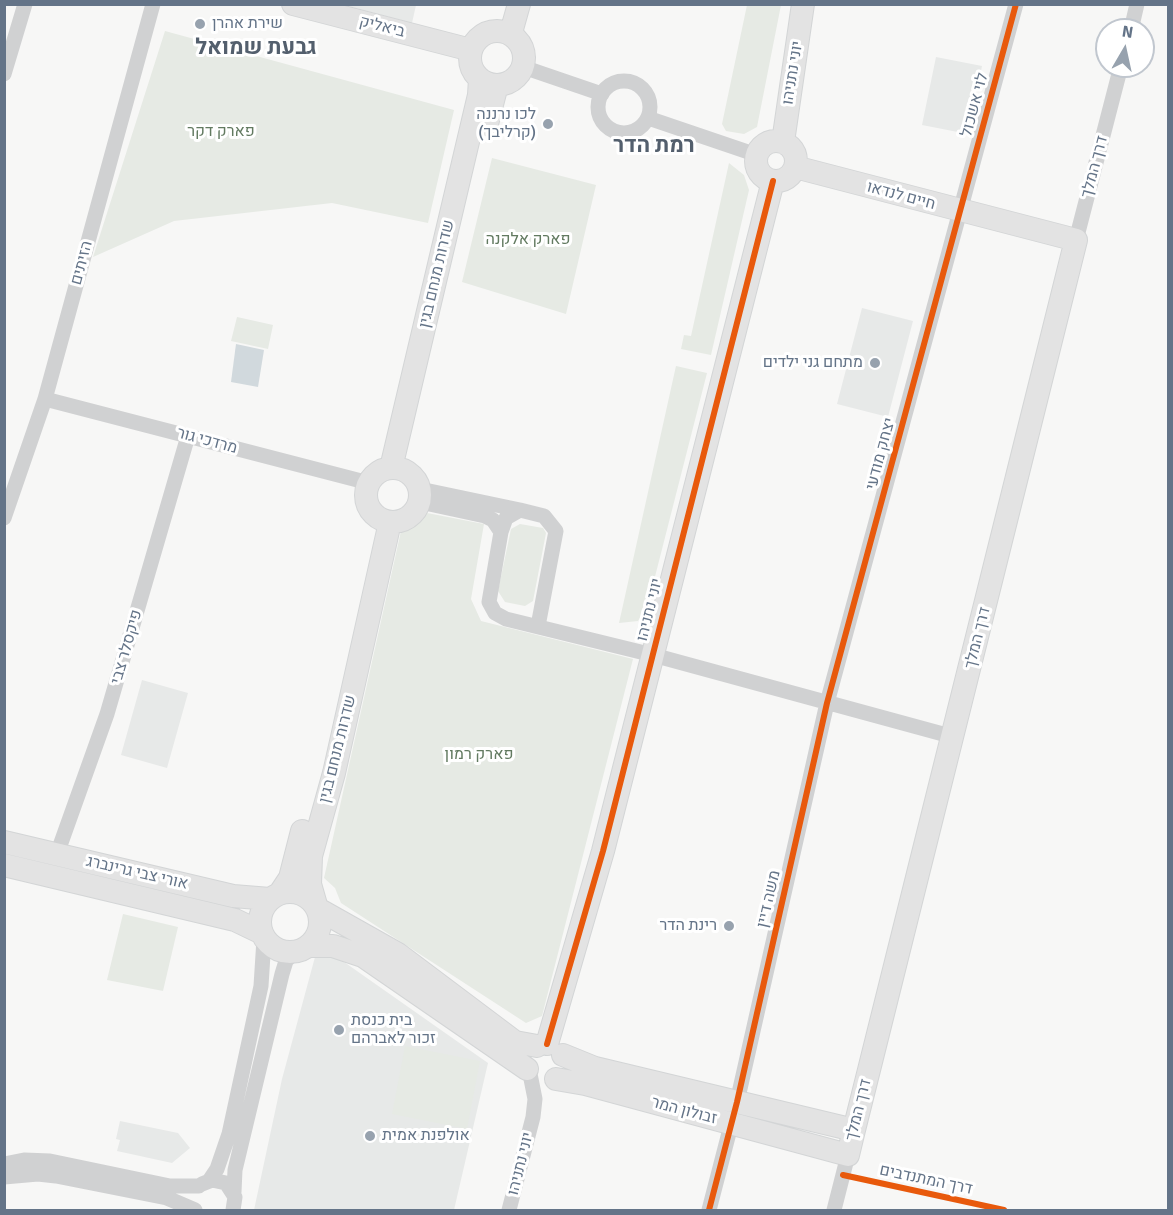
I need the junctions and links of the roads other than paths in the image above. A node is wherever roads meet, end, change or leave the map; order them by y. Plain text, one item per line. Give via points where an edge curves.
1 (25, 4) edge
2 (153, 4) edge
3 (293, 4) edge
4 (503, 4) edge
5 (519, 4) edge
6 (803, 4) edge
7 (1016, 4) edge
8 (504, 34) junction
9 (471, 50) junction
10 (523, 67) junction
11 (4, 74) edge
12 (1118, 78) edge
13 (488, 82) junction
14 (602, 94) junction
15 (648, 118) junction
16 (783, 142) junction
17 (757, 155) junction
18 (795, 168) junction
19 (773, 180) junction
20 (960, 212) junction
21 (1076, 240) junction
22 (45, 399) junction
23 (188, 436) junction
24 (397, 469) junction
25 (369, 483) junction
26 (420, 496) junction
27 (520, 510) junction
28 (4, 518) edge
29 (384, 520) junction
30 (501, 532) junction
31 (538, 626) junction
32 (653, 655) junction
33 (827, 703) junction
34 (954, 737) junction
35 (4, 842) edge
36 (57, 854) junction
37 (4, 865) edge
38 (275, 896) junction
39 (317, 907) junction
40 (263, 936) junction
41 (301, 949) junction
42 (549, 1048) junction
43 (541, 1076) junction
44 (734, 1113) junction
45 (533, 1117) junction
46 (855, 1130) junction
47 (848, 1155) junction
48 (4, 1164) edge
49 (4, 1178) edge
50 (204, 1184) junction
51 (234, 1192) junction
52 (195, 1210) edge
53 (233, 1210) edge
54 (509, 1210) edge
55 (709, 1210) edge
56 (834, 1210) edge

1 - 11 street
2 - 22 street, הזיתים
3 - 9 street, ביאליק
4 - 8 street
5 - 8 street via 512,29
6 - 16 street, יוני נתניהו
7 - 20 street, לוי אשכול
8 - 9 street via 481,36
8 - 10 street via 523,50
9 - 13 street via 471,66
10 - 13 street via 513,80
10 - 14 street
12 - 21 street, דרך המלך
13 - 24 street, שדרות מנחם בגין
14 - 15 street via 614,83 638,85 648,97
14 - 15 street via 602,119 614,130 631,132
15 - 17 street
16 - 17 street via 769,142
16 - 18 street via 795,154
17 - 19 street via 758,168
18 - 19 street via 787,178
18 - 20 street, חיים לנדאו
19 - 32 street, יוני נתניהו
20 - 21 street, חיים לנדאו
20 - 33 street, יצחק מודעי
21 - 34 street, דרך המלך
22 - 23 street, מרדכי גור
22 - 28 street, הזיתים
23 - 25 street, מרדכי גור
23 - 36 street, פיקסלר צבי via 107,714
24 - 25 street via 382,470
24 - 26 street via 417,481
25 - 29 street via 366,498
26 - 27 street
26 - 29 street via 417,509 405,520
26 - 30 street via 484,516 493,520
27 - 30 street via 506,518
27 - 31 street via 544,516 556,531
29 - 38 street, שדרות מנחם בגין via 290,878
29 - 39 street, שדרות מנחם בגין via 334,773 311,856 310,884
30 - 31 street via 489,602 495,614
31 - 32 street
32 - 33 street
32 - 42 street, יוני נתניהו
33 - 34 street
33 - 44 street, משה דיין
34 - 46 street, דרך המלך
35 - 36 street, אורי צבי גרינברג
36 - 38 street, אורי צבי גרינברג via 233,896
37 - 40 street, אורי צבי גרינברג via 235,920
38 - 39 street via 296,892
38 - 40 street via 260,918
39 - 41 street via 320,929
39 - 42 street, זבולון המר via 398,954 515,1042
40 - 41 street via 274,948
40 - 50 street via 261,986 229,1134 217,1169
41 - 43 street, זבולון המר via 333,946 363,956
41 - 51 street via 286,961 282,974 235,1170
42 - 43 street via 527,1058
42 - 43 street via 564,1067
42 - 44 street, זבולון המר via 595,1068
43 - 44 street, זבולון המר
43 - 45 street, יוני נתניהו
43 - 45 street, יוני נתניהו
44 - 46 street, זבולון המר
44 - 47 street, זבולון המר
44 - 55 street, משה דיין
45 - 54 street, יוני נתניהו
46 - 47 street, דרך המלך
47 - 56 street, דרך המלך
48 - 50 street via 50,1161 170,1186
49 - 52 street via 56,1176 167,1198
50 - 51 street via 226,1183
50 - 52 street via 193,1198
51 - 53 street

